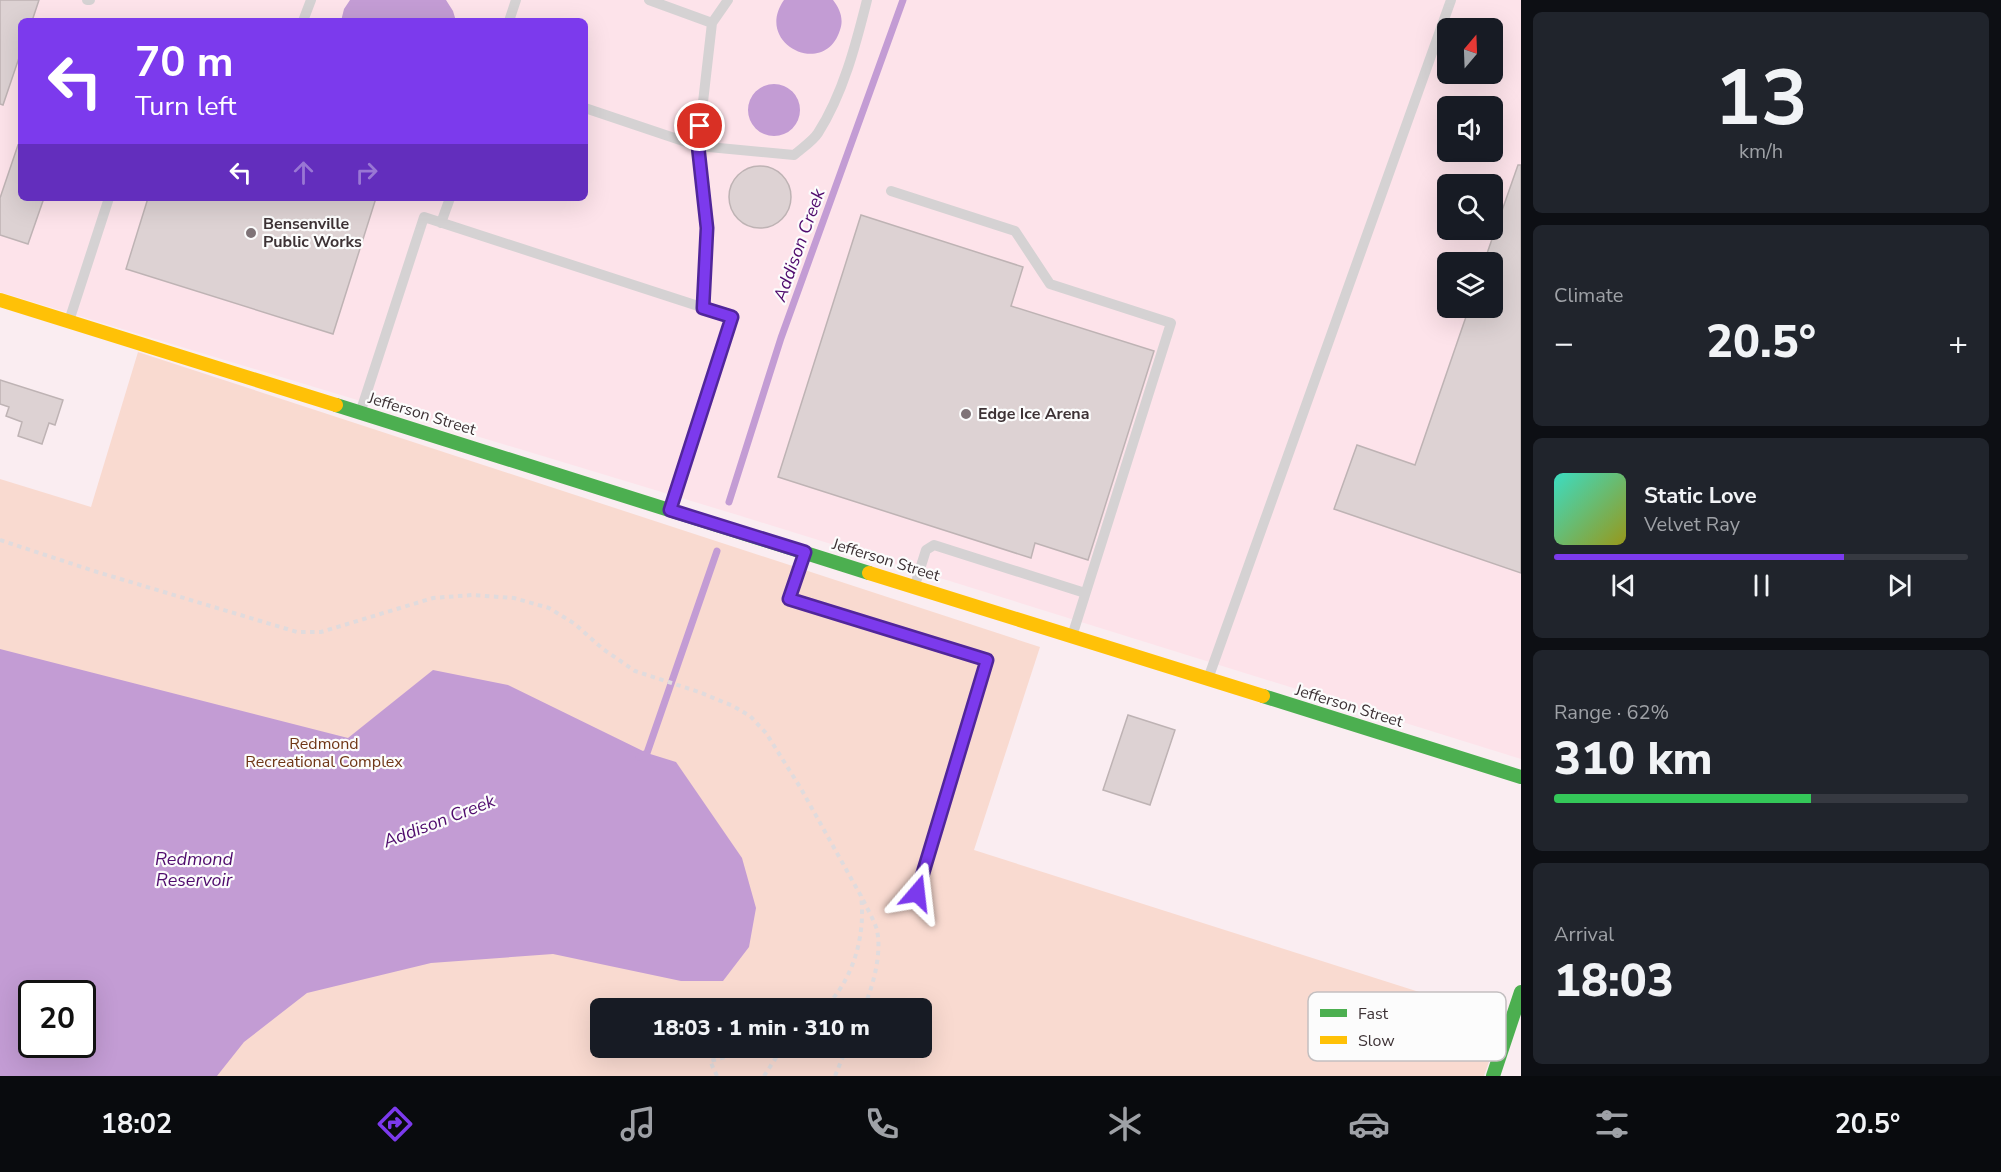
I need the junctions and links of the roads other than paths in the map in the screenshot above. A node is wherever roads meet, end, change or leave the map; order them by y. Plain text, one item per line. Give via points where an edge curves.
1 (311, 0) edge
2 (516, 0) edge
3 (649, 0) edge
4 (728, 0) edge
5 (867, 0) edge
6 (1451, 0) edge
7 (304, 18) edge
8 (510, 18) edge
9 (712, 23) junction
10 (588, 109) edge
11 (698, 146) junction
12 (891, 190) dead end
13 (108, 201) edge
14 (449, 201) edge
15 (441, 223) junction
16 (0, 300) edge
17 (703, 308) junction
18 (69, 321) junction
19 (361, 412) junction
20 (670, 510) junction
21 (805, 552) junction
22 (915, 587) junction
23 (1084, 593) junction
24 (1072, 636) junction
25 (1208, 679) junction
26 (1521, 777) edge
27 (917, 893) dead end
28 (1521, 992) edge
29 (1506, 1037) edge
30 (1498, 1061) edge
31 (1493, 1076) edge

1 - 7 lane
2 - 8 lane
3 - 9 lane
4 - 9 lane
5 - 11 lane via 836,96 818,134 794,155
6 - 25 lane
9 - 11 lane
10 - 11 lane
11 - 17 lane via 707,228
12 - 23 lane via 1014,231 1050,285 1171,322
13 - 18 lane
14 - 15 lane
15 - 17 lane
15 - 19 lane via 424,217
16 - 18 street, Jefferson Street
17 - 20 lane via 732,317
18 - 19 street, Jefferson Street
19 - 20 street, Jefferson Street
20 - 21 street, Jefferson Street
21 - 22 street, Jefferson Street
21 - 27 lane via 789,599 987,660
22 - 23 lane via 926,550 934,545
22 - 24 street, Jefferson Street
23 - 24 lane
24 - 25 street, Jefferson Street
25 - 26 street, Jefferson Street
28 - 29 street
30 - 31 street

